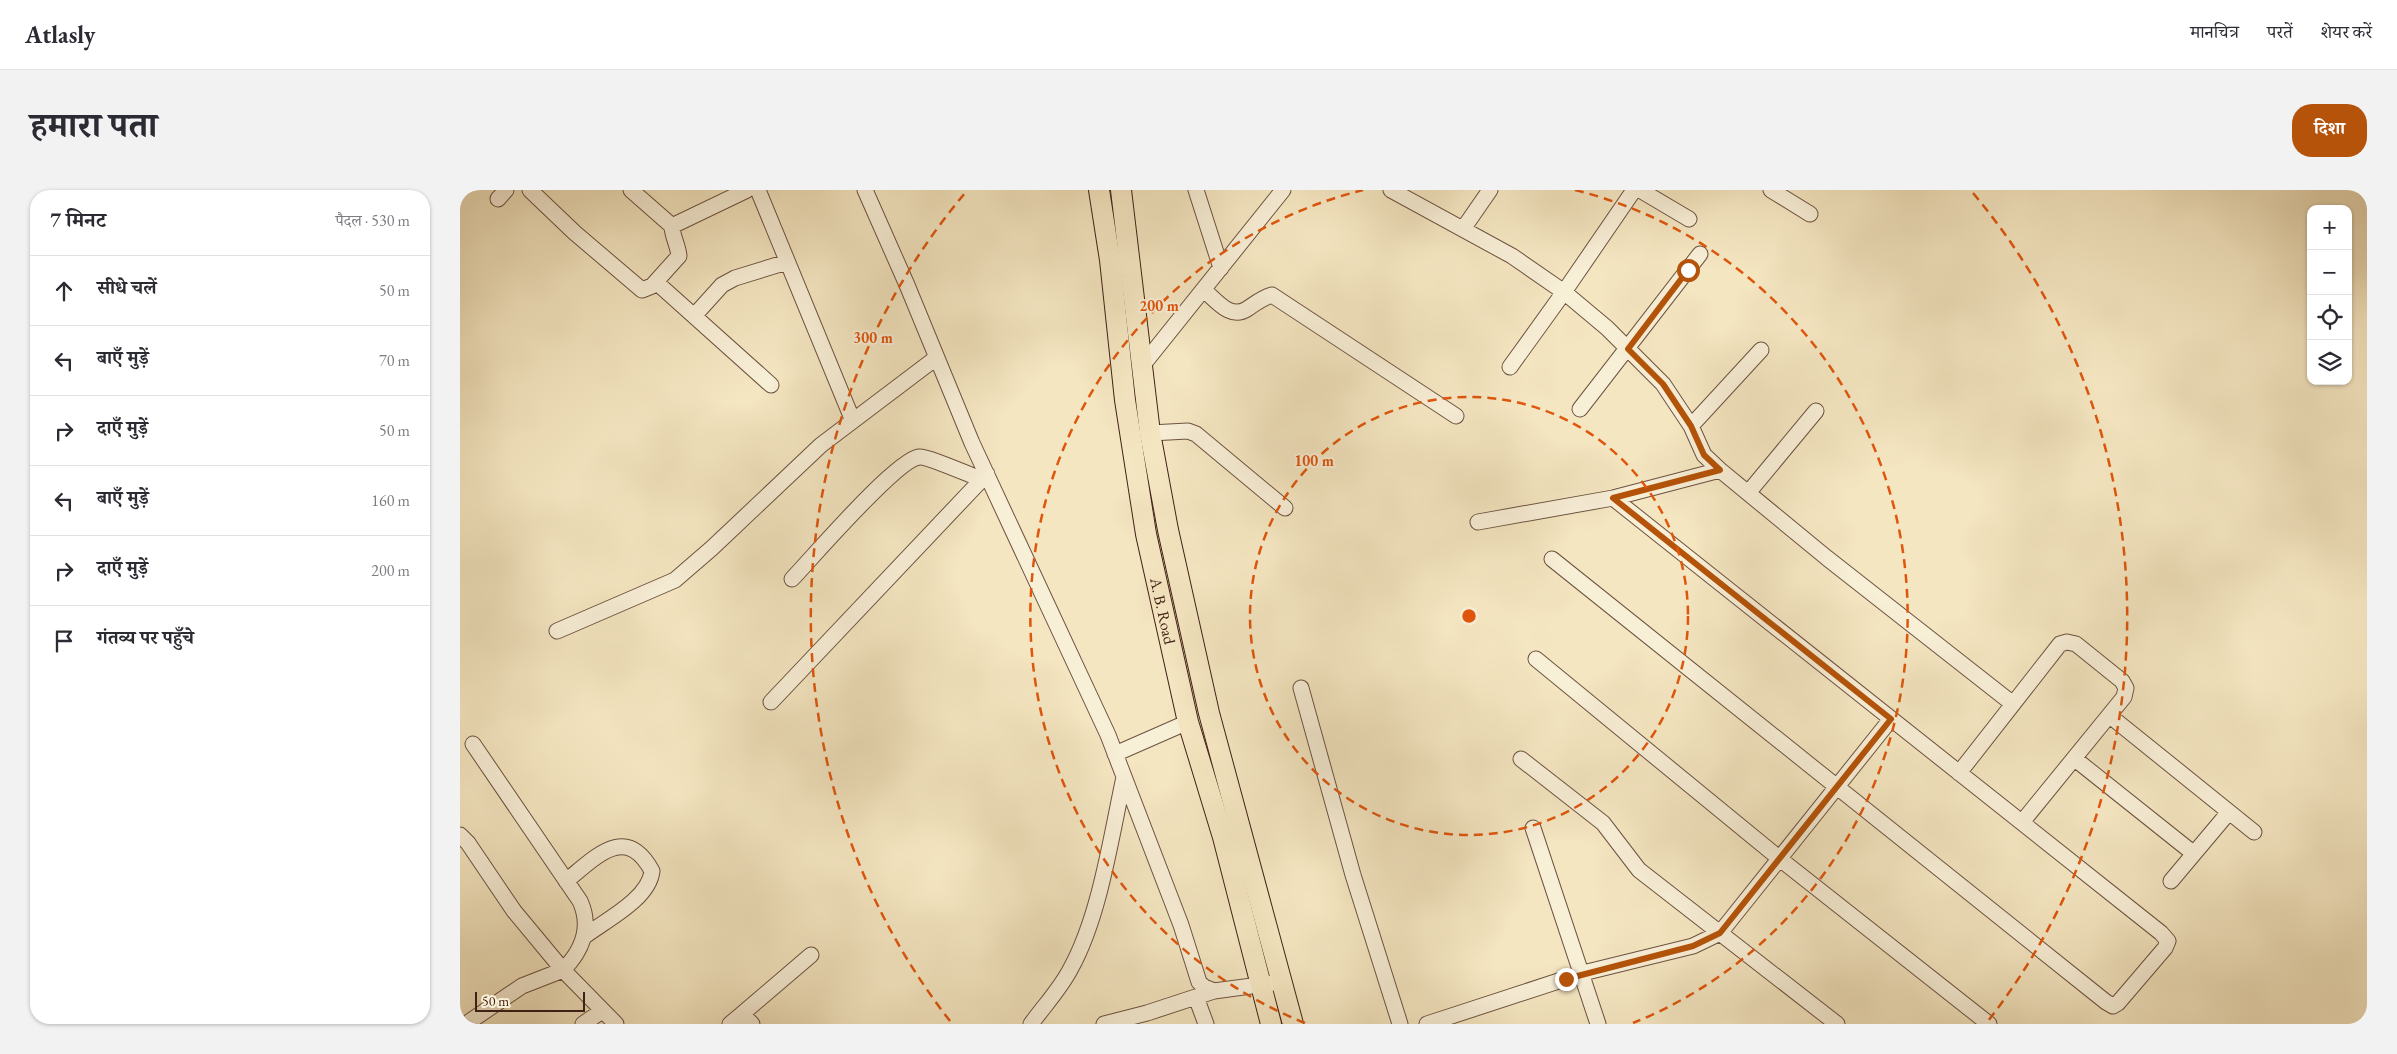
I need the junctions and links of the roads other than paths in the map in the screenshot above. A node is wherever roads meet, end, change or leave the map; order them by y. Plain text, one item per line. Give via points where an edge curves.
1 (530, 190) edge
2 (631, 190) edge
3 (747, 190) edge
4 (758, 190) edge
5 (865, 190) edge
6 (1099, 190) edge
7 (1121, 190) edge
8 (1196, 190) edge
9 (1283, 190) edge
10 (1391, 190) edge
11 (1490, 190) edge
12 (1634, 190) edge
13 (1640, 190) edge
14 (1772, 190) edge
15 (728, 194) edge
16 (1810, 214) dead end
17 (1689, 219) dead end
18 (672, 226) junction
19 (1463, 229) junction
20 (1700, 254) dead end
21 (787, 262) junction
22 (1222, 268) junction
23 (656, 282) junction
24 (1204, 290) junction
25 (1564, 292) junction
26 (694, 316) junction
27 (1628, 349) junction
28 (1761, 350) dead end
29 (936, 358) junction
30 (1142, 366) junction
31 (1510, 367) dead end
32 (771, 385) dead end
33 (1580, 409) dead end
34 (1816, 411) dead end
35 (1456, 416) dead end
36 (854, 421) junction
37 (1691, 426) junction
38 (1150, 433) junction
39 (1720, 470) junction
40 (984, 477) junction
41 (1748, 493) junction
42 (1613, 498) junction
43 (1285, 508) dead end
44 (1478, 522) dead end
45 (1552, 559) dead end
46 (792, 579) dead end
47 (557, 631) dead end
48 (1536, 659) dead end
49 (1301, 688) dead end
50 (771, 702) dead end
51 (2013, 704) junction
52 (2110, 716) junction
53 (1891, 719) junction
54 (1188, 722) junction
55 (474, 744) dead end
56 (1115, 754) junction
57 (1522, 758) dead end
58 (2075, 759) junction
59 (1960, 773) junction
60 (1124, 777) junction
61 (1836, 786) junction
62 (2229, 812) junction
63 (2023, 822) junction
64 (1534, 828) dead end
65 (2254, 832) dead end
66 (460, 835) edge
67 (2193, 853) junction
68 (1780, 859) junction
69 (566, 881) junction
70 (2171, 882) dead end
71 (1720, 933) junction
72 (585, 936) junction
73 (811, 955) dead end
74 (563, 970) junction
75 (1583, 973) junction
76 (1272, 983) junction
77 (1214, 991) junction
78 (1196, 997) junction
79 (602, 1010) junction
80 (747, 1019) edge
81 (466, 1024) edge
82 (583, 1024) edge
83 (616, 1024) edge
84 (730, 1024) edge
85 (1031, 1024) edge
86 (1104, 1024) edge
87 (1206, 1024) edge
88 (1271, 1024) edge
89 (1293, 1024) edge
90 (1400, 1024) edge
91 (1427, 1024) edge
92 (1598, 1024) edge
93 (1837, 1024) edge
94 (1989, 1024) edge

1 - 23 street via 636,287 647,289
2 - 18 street
3 - 15 street
4 - 21 street
5 - 29 street
6 - 54 main road, A. B. Road via 1135,473
7 - 30 main road, A. B. Road
8 - 22 street
9 - 22 street
10 - 19 street
11 - 19 street
12 - 25 street
13 - 17 street
14 - 16 street
15 - 18 street
18 - 23 street via 679,256
19 - 25 street via 1512,256
20 - 27 street
21 - 26 street via 722,285
21 - 36 street
22 - 24 street
23 - 26 street
24 - 30 street
24 - 35 street via 1236,314 1272,294
25 - 27 street
25 - 31 street
26 - 32 street
27 - 33 street
27 - 37 street via 1663,384
28 - 37 street
29 - 36 street
29 - 40 street
30 - 38 main road, A. B. Road
34 - 41 street
36 - 47 street via 821,445 675,580
37 - 39 street via 1704,455
38 - 43 street via 1188,431 1196,434
38 - 76 main road, A. B. Road via 1168,530
39 - 41 street
39 - 42 street
40 - 46 street via 921,456 907,460
40 - 50 street
40 - 56 street
41 - 51 street
42 - 44 street
42 - 53 street
45 - 61 street
48 - 68 street
49 - 90 street via 1353,875
51 - 52 street via 2060,644 2067,642 2076,644 2122,681 2126,688 2124,697
51 - 59 street
52 - 58 street
52 - 62 street
53 - 59 street
53 - 61 street
54 - 56 street
54 - 76 main road, A. B. Road
55 - 69 street
56 - 60 street
57 - 71 street via 1603,824 1639,870
58 - 63 street
58 - 67 street
59 - 63 street
60 - 77 street via 1181,925 1199,982
60 - 85 street via 1094,908 1081,946 1071,969
61 - 63 street via 2113,1006 2168,941
61 - 68 street
62 - 65 street
62 - 67 street
64 - 75 street
66 - 74 street via 514,911
67 - 70 street
68 - 71 street
68 - 94 street
69 - 72 street via 586,914
69 - 72 street via 599,854 628,846 638,850 652,871 651,881 638,897
71 - 75 street via 1693,946
71 - 93 street
72 - 74 street via 572,961
73 - 80 street
74 - 79 street
74 - 81 street via 522,986
75 - 91 street
75 - 92 street
76 - 77 street
76 - 88 main road, A. B. Road
76 - 89 main road, A. B. Road
77 - 78 street
78 - 86 street
78 - 87 street
79 - 82 street
79 - 83 street
80 - 84 street

